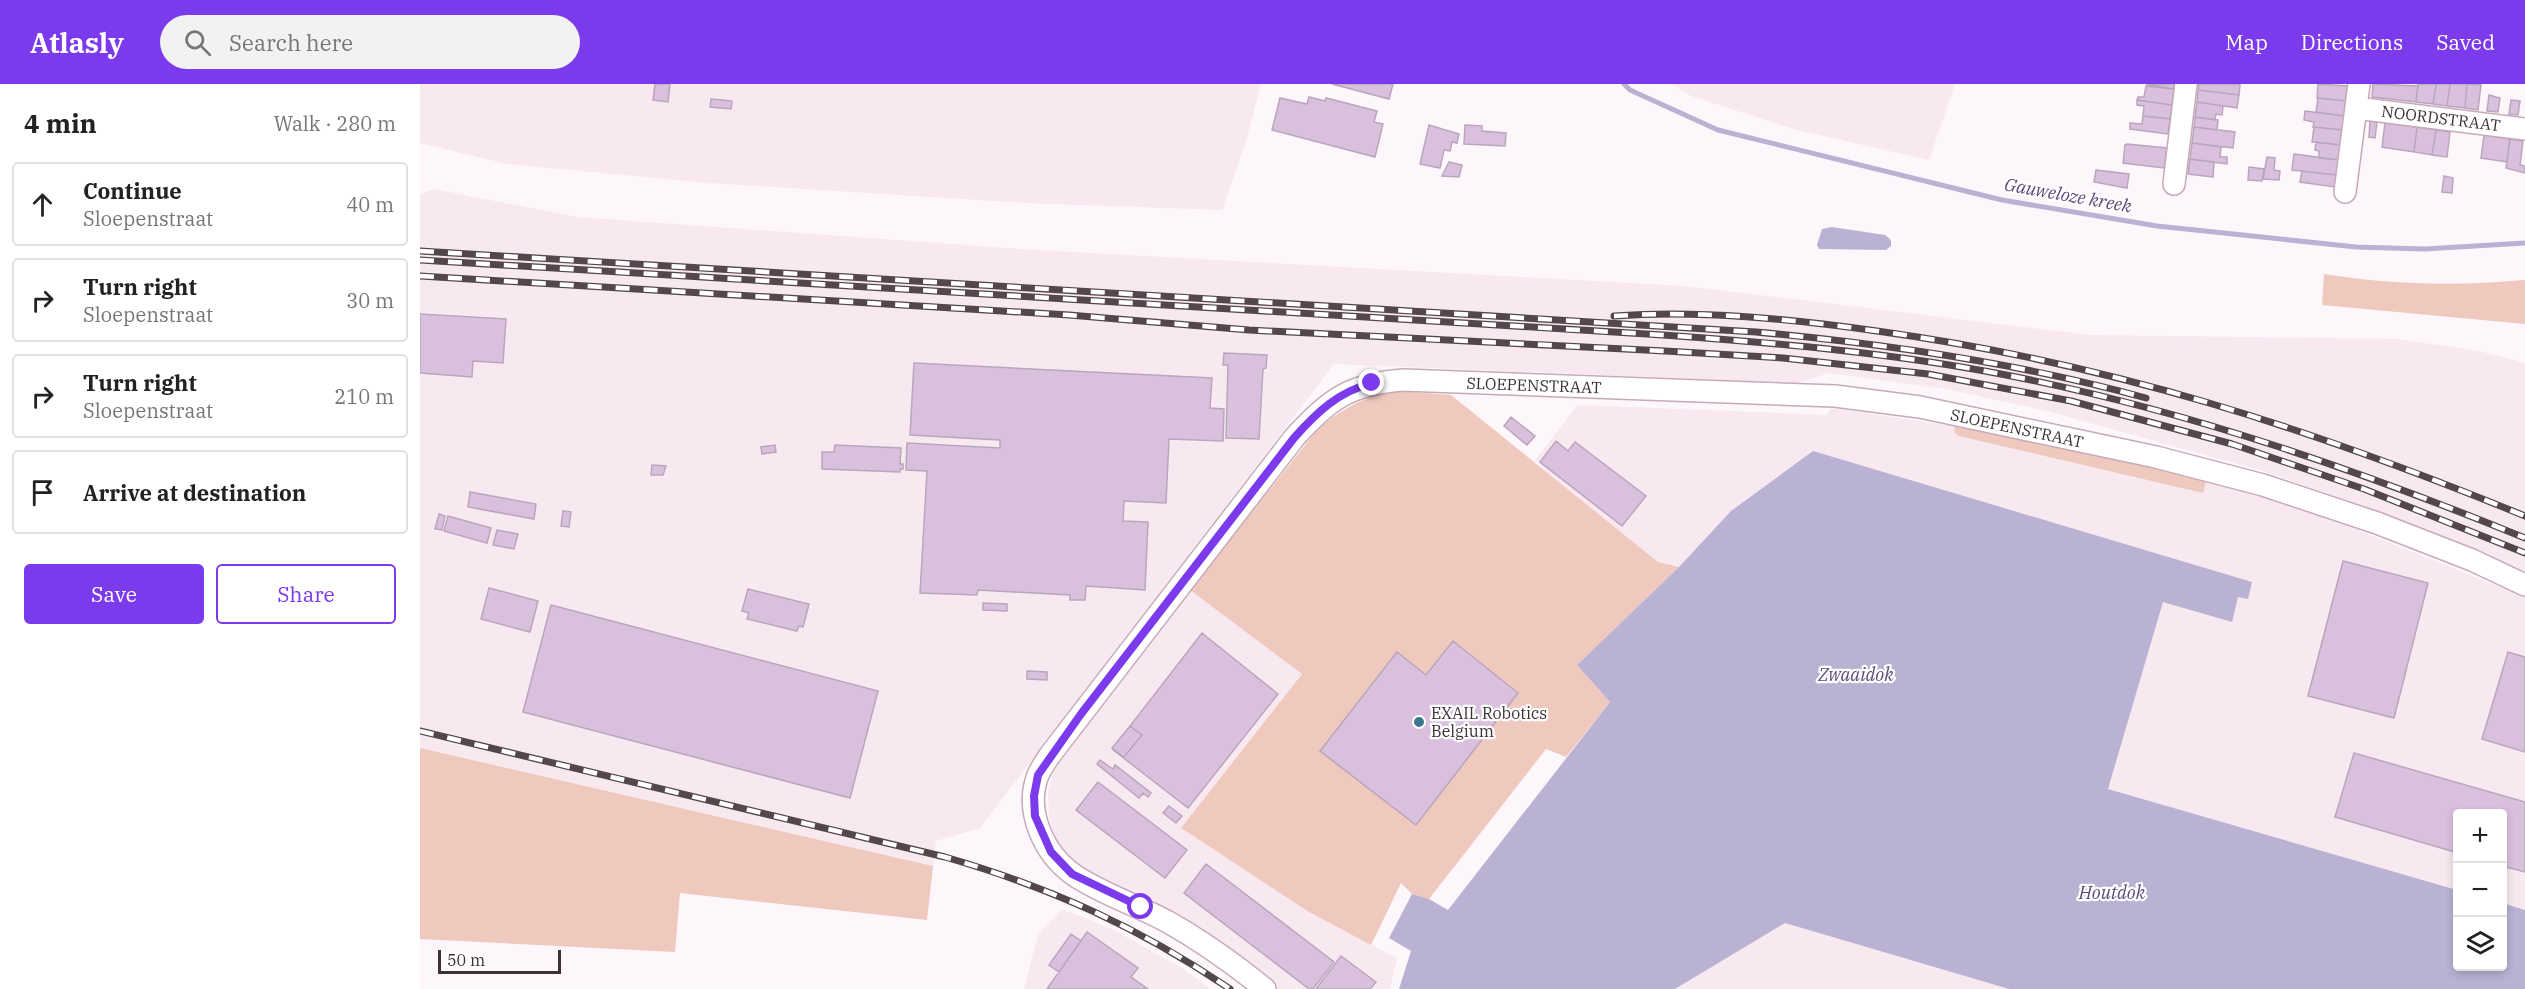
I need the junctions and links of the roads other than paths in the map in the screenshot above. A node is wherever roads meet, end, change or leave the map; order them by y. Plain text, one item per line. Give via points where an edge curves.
1 (2186, 84) edge
2 (2359, 84) edge
3 (2356, 108) junction
4 (2525, 129) edge
5 (2174, 184) dead end
6 (2345, 192) dead end
7 (2525, 585) edge
8 (1265, 989) edge

1 - 5 street
2 - 3 street
3 - 4 street, NOORDSTRAAT
3 - 6 street
7 - 8 street, SLOEPENSTRAAT via 2377,523 2263,485 2156,457 1920,407 1835,396 1403,380 1353,388 1316,414 1294,438 1050,755 1038,775 1034,796 1040,833 1051,852 1072,874 1178,928

